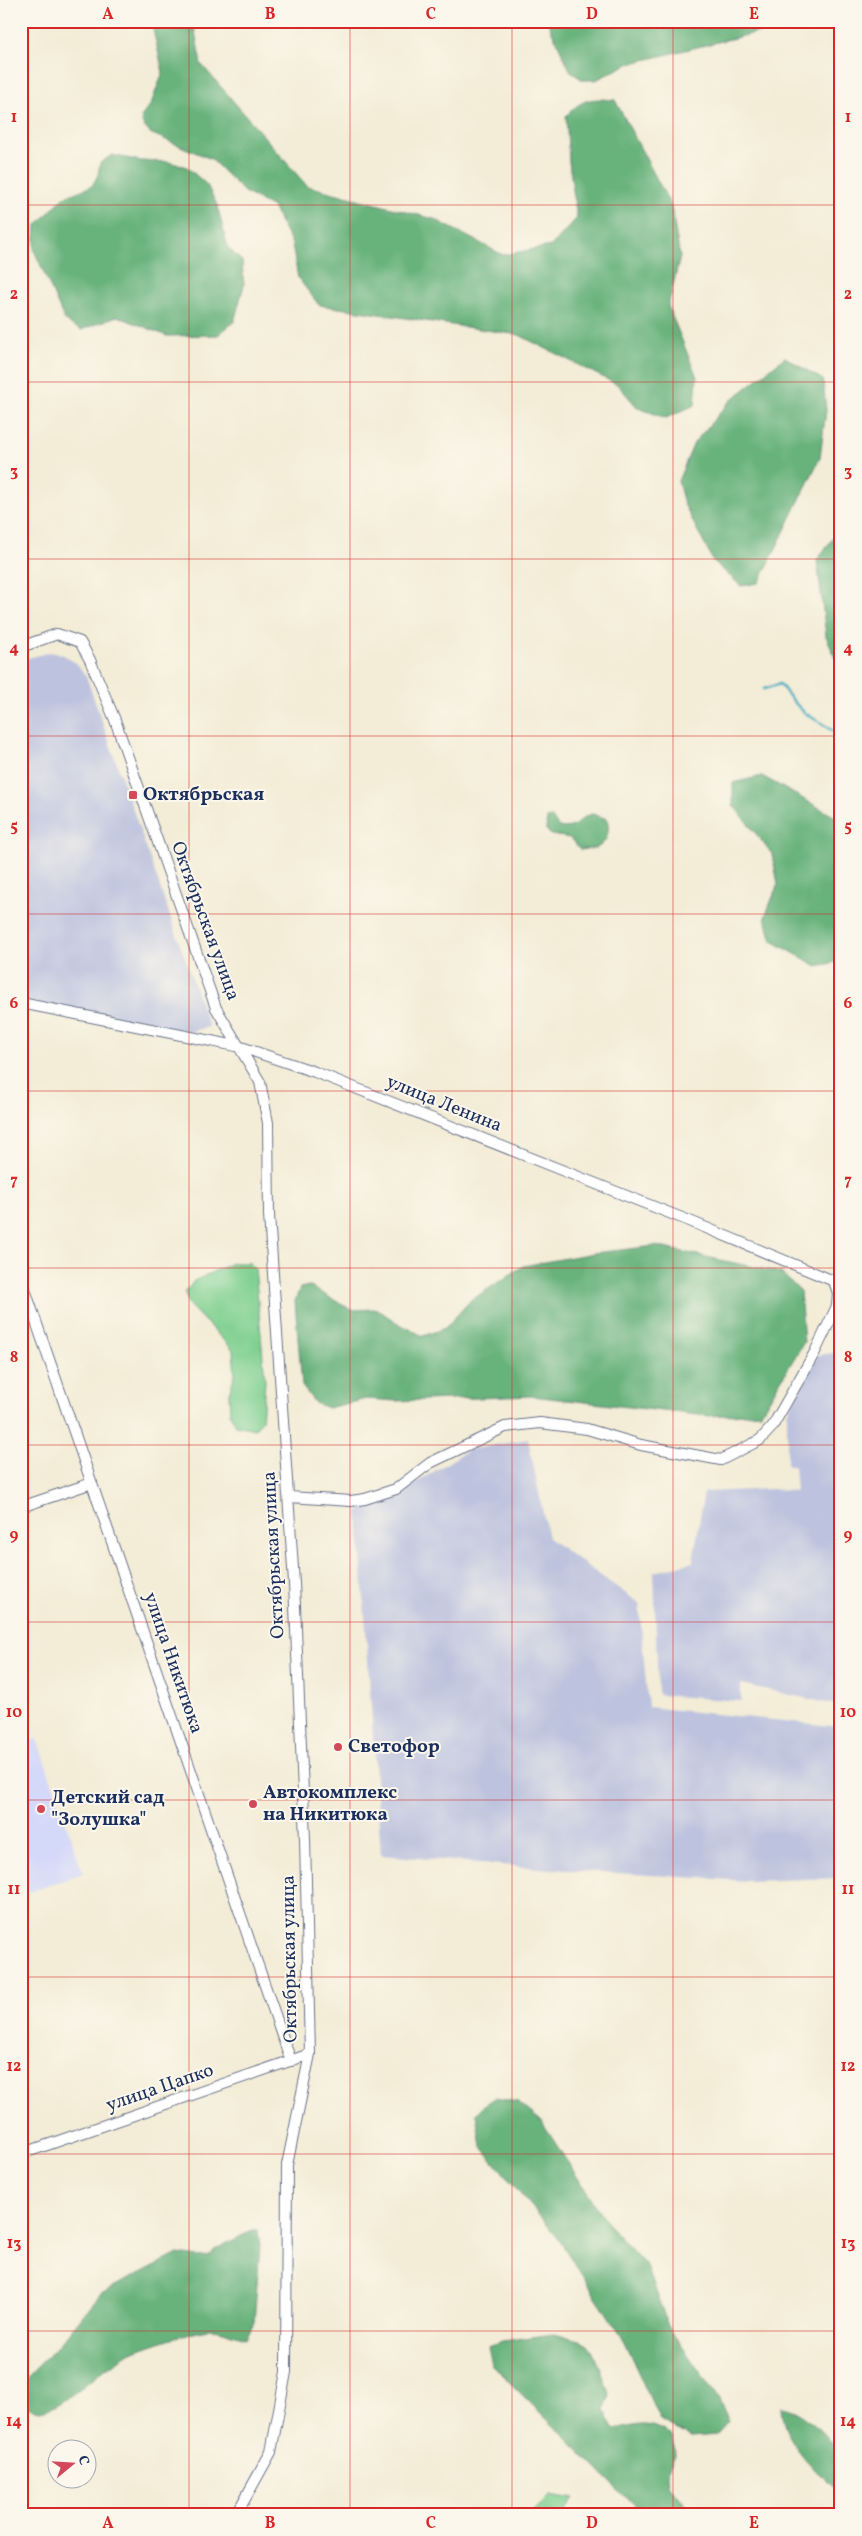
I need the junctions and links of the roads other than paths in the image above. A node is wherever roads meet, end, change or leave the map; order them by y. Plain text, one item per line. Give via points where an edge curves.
1 (21, 648) edge
2 (21, 1003) edge
3 (241, 1047) junction
4 (21, 1278) edge
5 (837, 1282) edge
6 (839, 1305) edge
7 (92, 1483) junction
8 (289, 1497) junction
9 (21, 1507) edge
10 (310, 2054) junction
11 (291, 2060) junction
12 (21, 2154) edge
13 (236, 2515) edge

1 - 3 street, Октябрьская улица via 57,634 80,642 90,660 115,720 216,1008
2 - 3 street, улица Ленина
3 - 5 street, улица Ленина via 368,1093
3 - 8 street, Октябрьская улица via 260,1082 268,1123 269,1215
4 - 7 street, улица Никитюка
5 - 6 street
6 - 8 street via 772,1428 760,1440 721,1460 641,1445 587,1429 540,1423 505,1427 430,1462 396,1489 365,1499 351,1502
7 - 9 street
7 - 11 street, улица Никитюка
8 - 10 street, Октябрьская улица via 305,1839
10 - 11 street, улица Цапко
10 - 13 street, Октябрьская улица via 287,2165 286,2372 272,2452
11 - 12 street, улица Цапко

